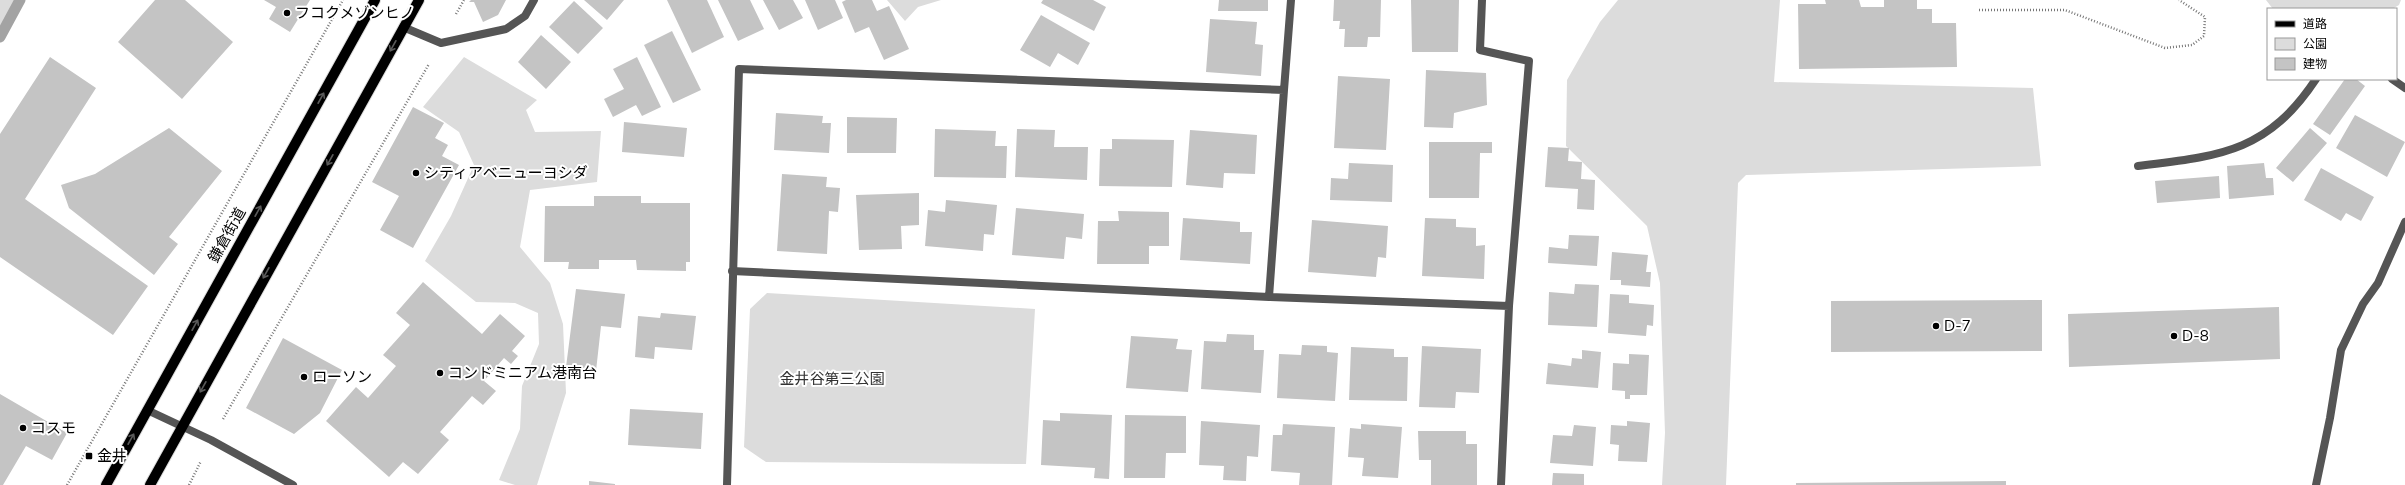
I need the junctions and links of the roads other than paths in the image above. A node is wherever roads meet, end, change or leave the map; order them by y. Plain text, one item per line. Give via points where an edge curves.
1 (376, 0) edge
2 (419, 0) edge
3 (534, 0) edge
4 (1291, 0) edge
5 (1482, 0) edge
6 (404, 27) junction
7 (2315, 80) edge
8 (2393, 80) edge
9 (2405, 88) edge
10 (1284, 90) junction
11 (2138, 166) dead end
12 (2405, 222) edge
13 (732, 271) junction
14 (1269, 297) junction
15 (1509, 306) junction
16 (147, 410) junction
17 (181, 426) junction
18 (106, 485) edge
19 (150, 485) edge
20 (293, 485) edge
21 (727, 485) edge
22 (1501, 485) edge
23 (2316, 485) edge

16 -> 1 main road, 鎌倉街道
2 - 6 main road
3 - 6 street via 525,16 506,29 441,43
4 - 10 street
5 - 15 street via 1480,50 1529,61
6 -> 17 main road
7 - 11 street via 2274,128 2250,143 2219,154
8 - 9 street
10 - 13 street via 739,69
10 - 14 street
12 - 23 street via 2378,282 2363,304 2341,350
13 - 14 street
13 - 21 street
14 - 15 street
15 - 22 street
16 - 17 street
18 -> 16 main road, 鎌倉街道
17 - 19 main road
17 - 20 street

